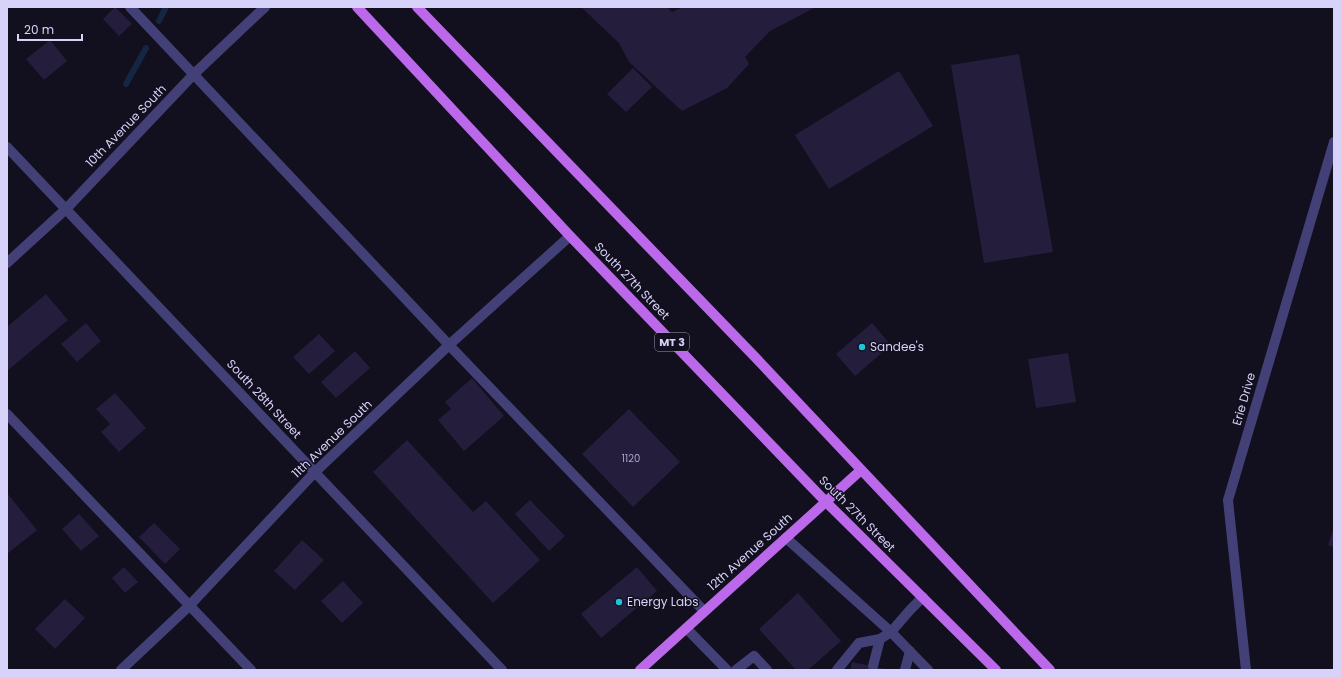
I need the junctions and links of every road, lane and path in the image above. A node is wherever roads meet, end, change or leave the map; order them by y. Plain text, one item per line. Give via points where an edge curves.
1 (130, 7) edge
2 (265, 7) edge
3 (357, 7) edge
4 (417, 7) edge
5 (194, 74) junction
6 (1334, 142) edge
7 (7, 147) edge
8 (66, 209) junction
9 (570, 236) junction
10 (7, 263) edge
11 (449, 345) junction
12 (7, 414) edge
13 (862, 470) junction
14 (315, 472) junction
15 (826, 502) junction
16 (786, 538) junction
17 (923, 598) junction
18 (189, 606) junction
19 (704, 611) junction
20 (686, 628) junction
21 (891, 632) junction
22 (880, 639) junction
23 (910, 651) junction
24 (873, 666) dead end
25 (121, 670) edge
26 (251, 670) edge
27 (502, 670) edge
28 (640, 670) edge
29 (727, 670) edge
30 (736, 670) edge
31 (767, 670) edge
32 (837, 670) edge
33 (905, 670) edge
34 (928, 670) edge
35 (996, 670) edge
36 (1050, 670) edge
37 (1246, 670) edge

1 - 5 street
2 - 5 street, 10th Avenue South
3 - 9 main road, South 27th Street / MT 3
4 - 13 main road
5 - 8 street, 10th Avenue South
5 - 11 street
6 - 37 street, Erie Drive via 1228,500
7 - 8 street, South 28th Street
8 - 10 street, 10th Avenue South
8 - 14 street, South 28th Street
9 - 11 street, 11th Avenue South
9 - 15 main road, South 27th Street / MT 3
11 - 14 street, 11th Avenue South
11 - 19 street
12 - 18 street
13 - 15 main road, 12th Avenue South
13 - 36 main road
14 - 18 street, 11th Avenue South
14 - 27 street, South 28th Street
15 - 16 main road, 12th Avenue South
15 - 17 main road, South 27th Street / MT 3
16 - 19 main road, 12th Avenue South
16 - 21 street
17 - 21 street
17 - 35 main road, South 27th Street / MT 3
18 - 25 street, 11th Avenue South
18 - 26 street
19 - 20 main road, 12th Avenue South
20 - 28 main road, 12th Avenue South
20 - 29 street
21 - 22 street
21 - 23 street
22 - 24 street
22 - 32 street via 859,643
23 - 33 street
23 - 34 street
30 - 31 street via 754,656

